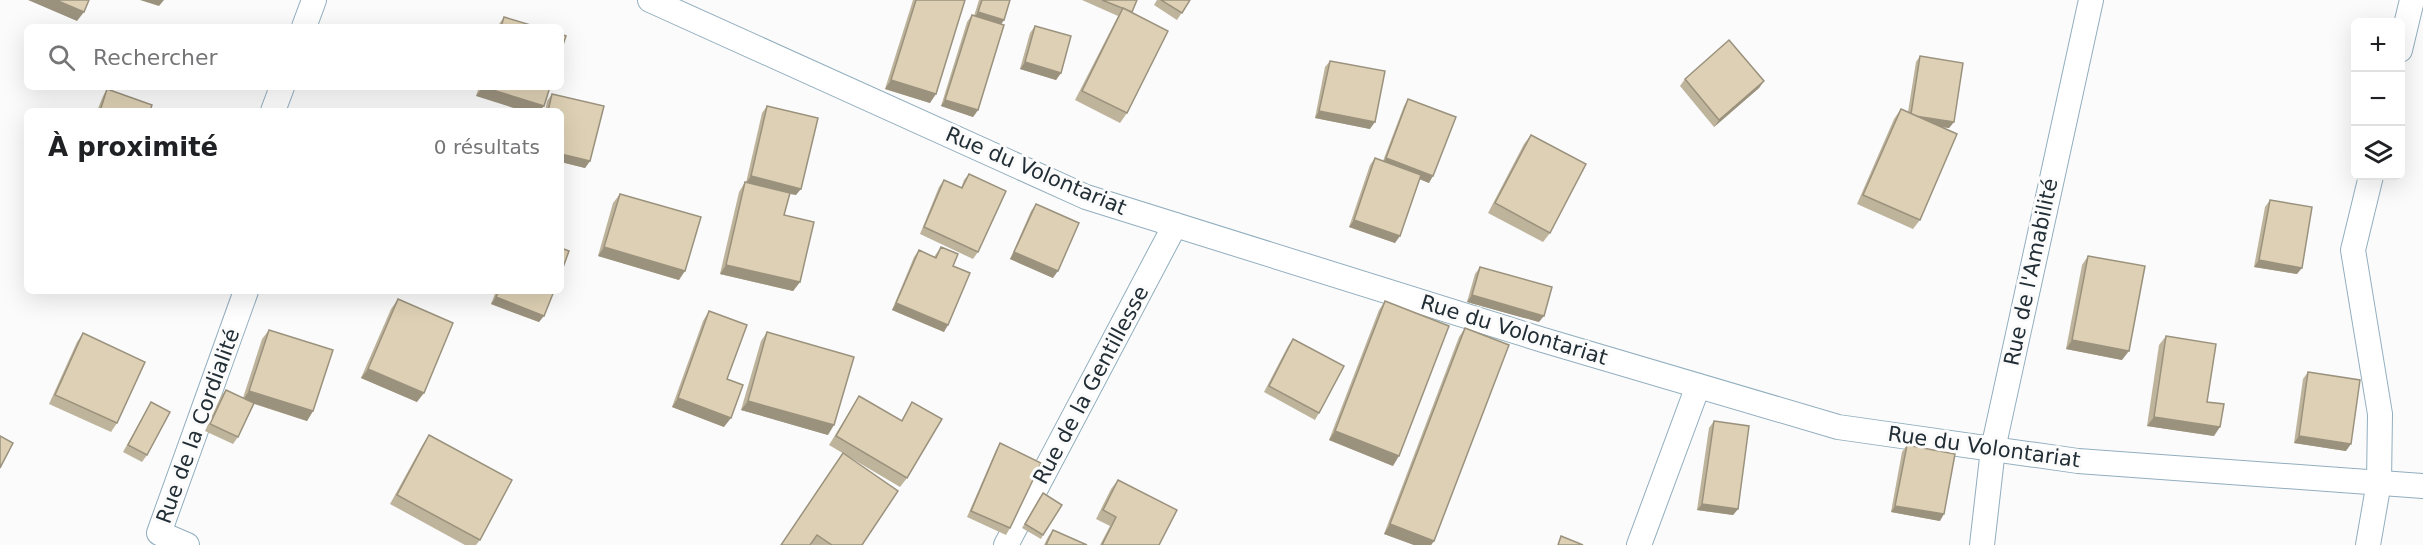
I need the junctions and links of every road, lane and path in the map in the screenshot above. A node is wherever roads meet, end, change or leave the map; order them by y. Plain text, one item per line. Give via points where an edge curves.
1 (314, 0) edge
2 (650, 0) edge
3 (2091, 0) edge
4 (2412, 0) edge
5 (305, 24) edge
6 (2405, 29) edge
7 (281, 90) edge
8 (274, 108) edge
9 (2370, 180) edge
10 (1175, 225) junction
11 (245, 294) edge
12 (1698, 386) junction
13 (1993, 449) junction
14 (2379, 482) junction
15 (2423, 486) edge
16 (187, 545) edge
17 (1006, 545) edge
18 (1639, 545) edge
19 (1982, 545) edge
20 (2368, 545) edge

1 - 5 street
2 - 10 street, Rue du Volontariat via 1086,197
3 - 13 street, Rue de l'Amabilité
4 - 6 street
7 - 8 street
9 - 14 street via 2353,250 2380,414
10 - 12 street, Rue du Volontariat
10 - 17 street, Rue de la Gentillesse
11 - 16 street, Rue de la Cordialité via 159,533
12 - 13 street, Rue du Volontariat via 1838,427
12 - 18 street
13 - 14 street, Rue du Volontariat via 2078,461
13 - 19 street, Rue de l'Amabilité
14 - 15 street, Rue du Volontariat
14 - 20 street

